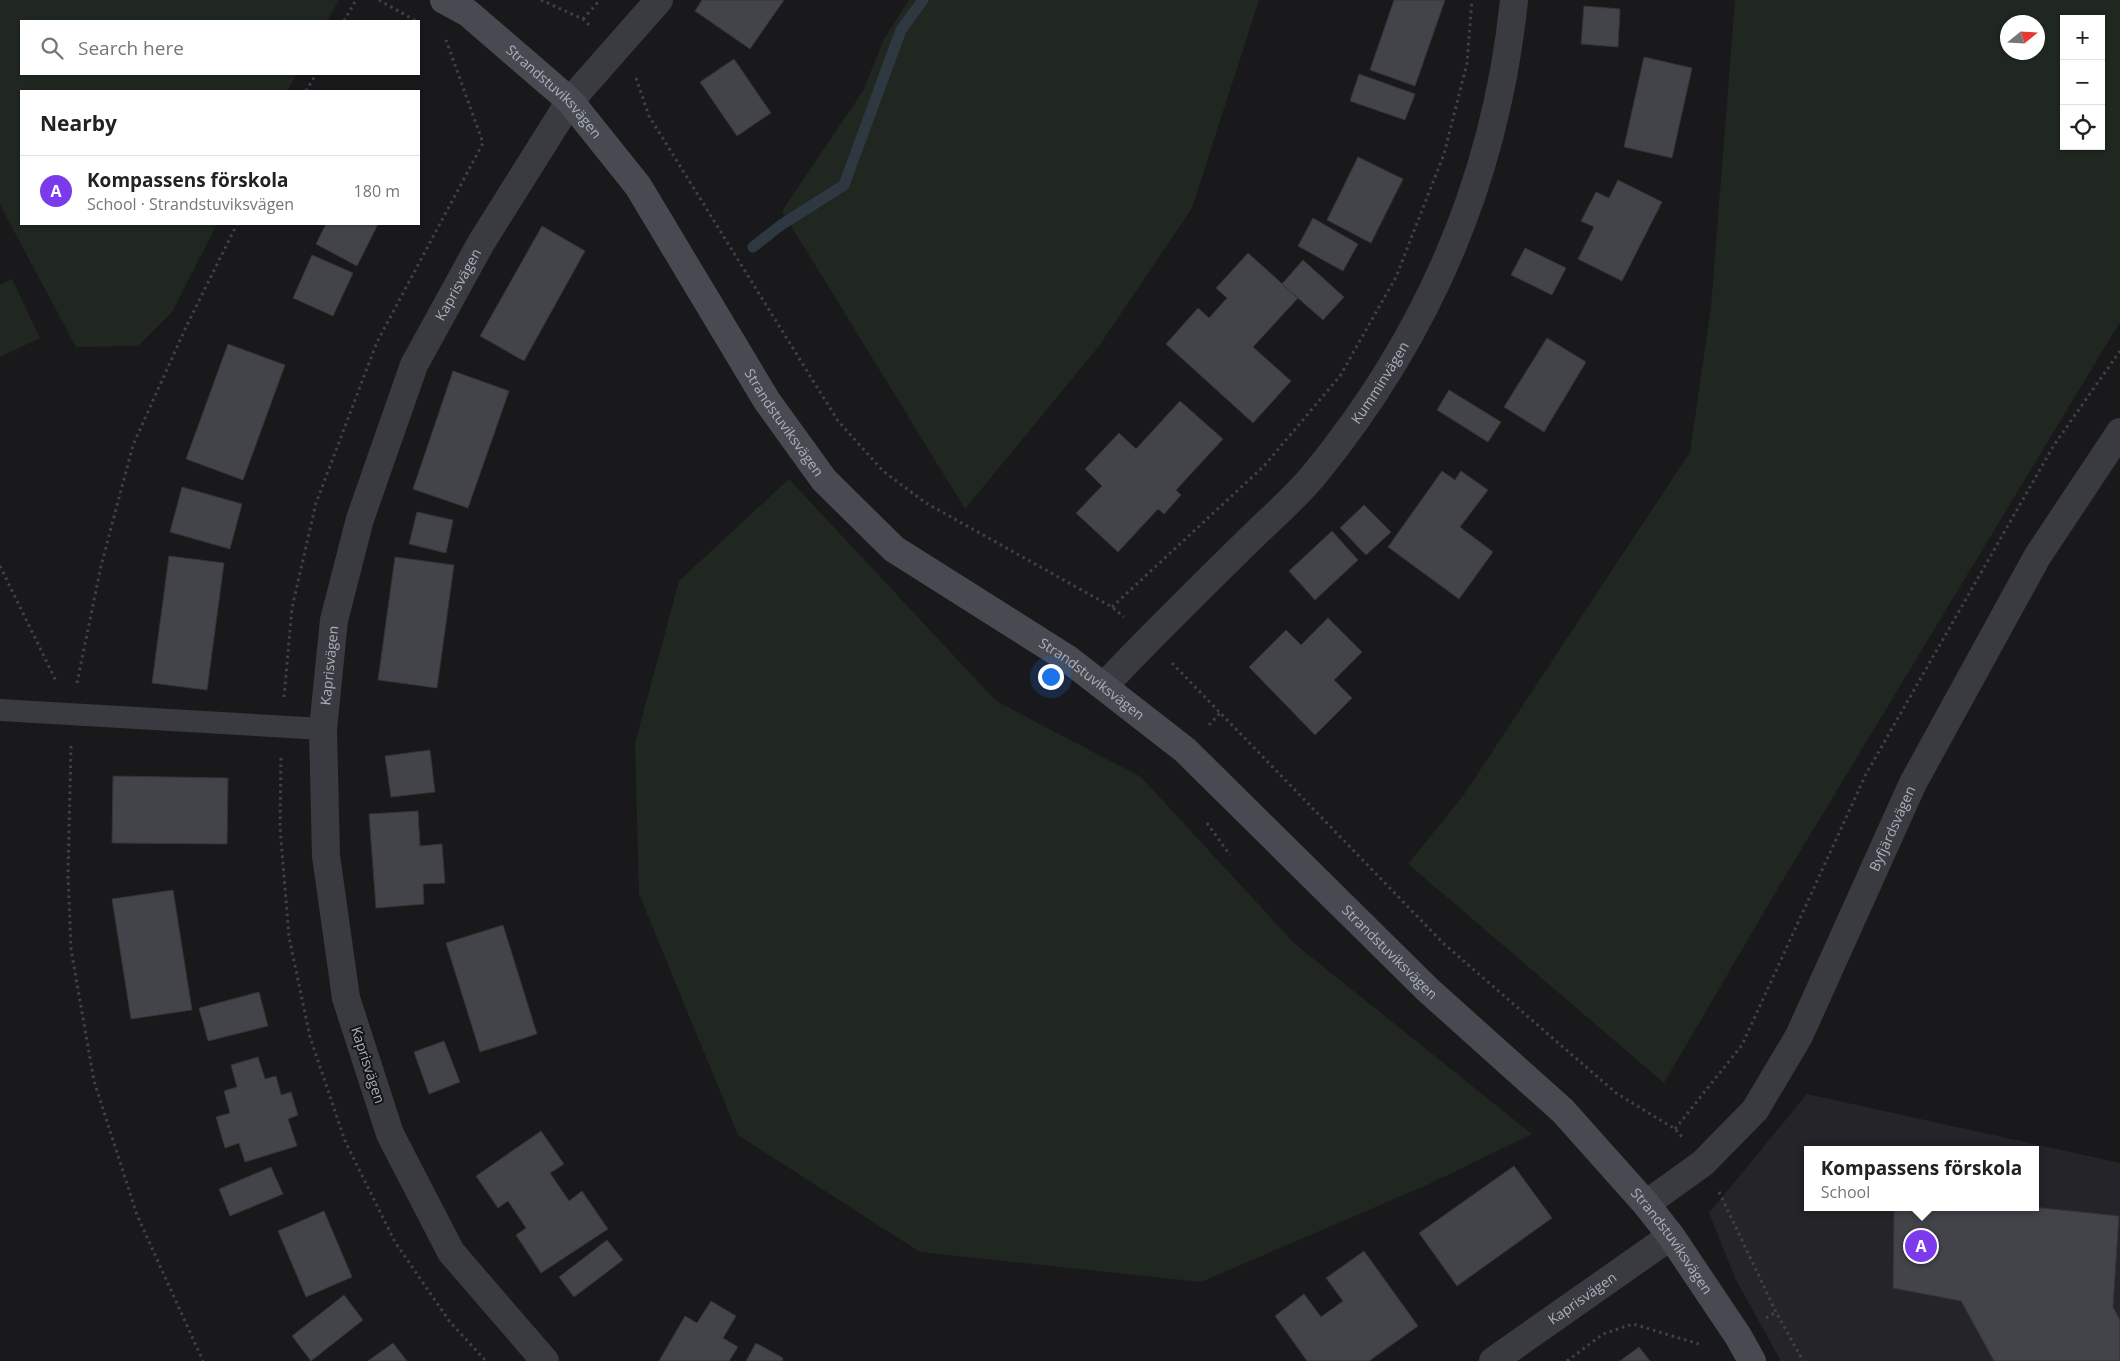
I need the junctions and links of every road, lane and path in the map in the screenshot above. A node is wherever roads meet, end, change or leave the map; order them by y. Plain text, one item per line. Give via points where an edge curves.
1 (356, 0) edge
2 (379, 0) edge
3 (444, 0) edge
4 (542, 0) edge
5 (600, 0) edge
6 (659, 0) edge
7 (1472, 0) edge
8 (1514, 0) edge
9 (583, 19) junction
10 (345, 20) edge
11 (414, 20) edge
12 (617, 49) junction
13 (315, 75) edge
14 (307, 90) edge
15 (570, 101) junction
16 (237, 225) edge
17 (2120, 351) edge
18 (2120, 432) edge
19 (0, 566) edge
20 (1112, 607) junction
21 (1149, 639) junction
22 (1105, 685) junction
23 (0, 710) edge
24 (72, 712) junction
25 (323, 729) junction
26 (1675, 1129) junction
27 (1703, 1163) junction
28 (1646, 1204) junction
29 (1671, 1236) junction
30 (1776, 1312) junction
31 (1738, 1336) junction
32 (203, 1361) edge
33 (545, 1361) edge
34 (1493, 1361) edge
35 (1567, 1361) edge
36 (1752, 1361) edge
37 (1803, 1361) edge

1 - 10 path
2 - 11 path
3 - 15 street, Strandstuviksvägen via 468,13
4 - 9 path
5 - 9 path
6 - 12 street, Kaprisvägen
7 - 20 path via 1467,63 1444,154 1396,277 1340,376 1264,466
8 - 21 street, Kumminvägen via 1510,41 1490,139 1464,220 1421,315 1375,392 1313,476
9 - 12 path
12 - 15 street, Kaprisvägen
12 - 20 path via 637,80 649,116 838,421 883,471 926,503
13 - 14 path
15 - 22 street, Strandstuviksvägen via 638,186 767,401 824,480 894,550 1068,658
15 - 25 street, Kaprisvägen via 481,242 414,365 360,519 334,620
16 - 24 path via 133,445 101,566
17 - 26 path via 2054,445 1866,774 1742,1045
18 - 27 street, Byfjärdsvägen via 2037,557 1913,783 1799,1036 1755,1110
19 - 24 path
20 - 21 path
21 - 22 street, Kumminvägen
21 - 26 path via 1443,943 1616,1093
22 - 28 street, Strandstuviksvägen via 1185,750 1428,990 1562,1111
23 - 24 lane
24 - 25 lane
24 - 32 path via 68,874 71,949 94,1080 137,1215
25 - 33 street, Kaprisvägen via 326,856 346,998 390,1134 451,1252
26 - 27 path
27 - 28 street, Byfjärdsvägen
27 - 30 path
28 - 29 street, Strandstuviksvägen
29 - 31 street, Strandstuviksvägen
29 - 34 street, Kaprisvägen
30 - 31 path
30 - 37 path
31 - 35 path via 1708,1347 1633,1324 1603,1334
31 - 36 street, Strandstuviksvägen

